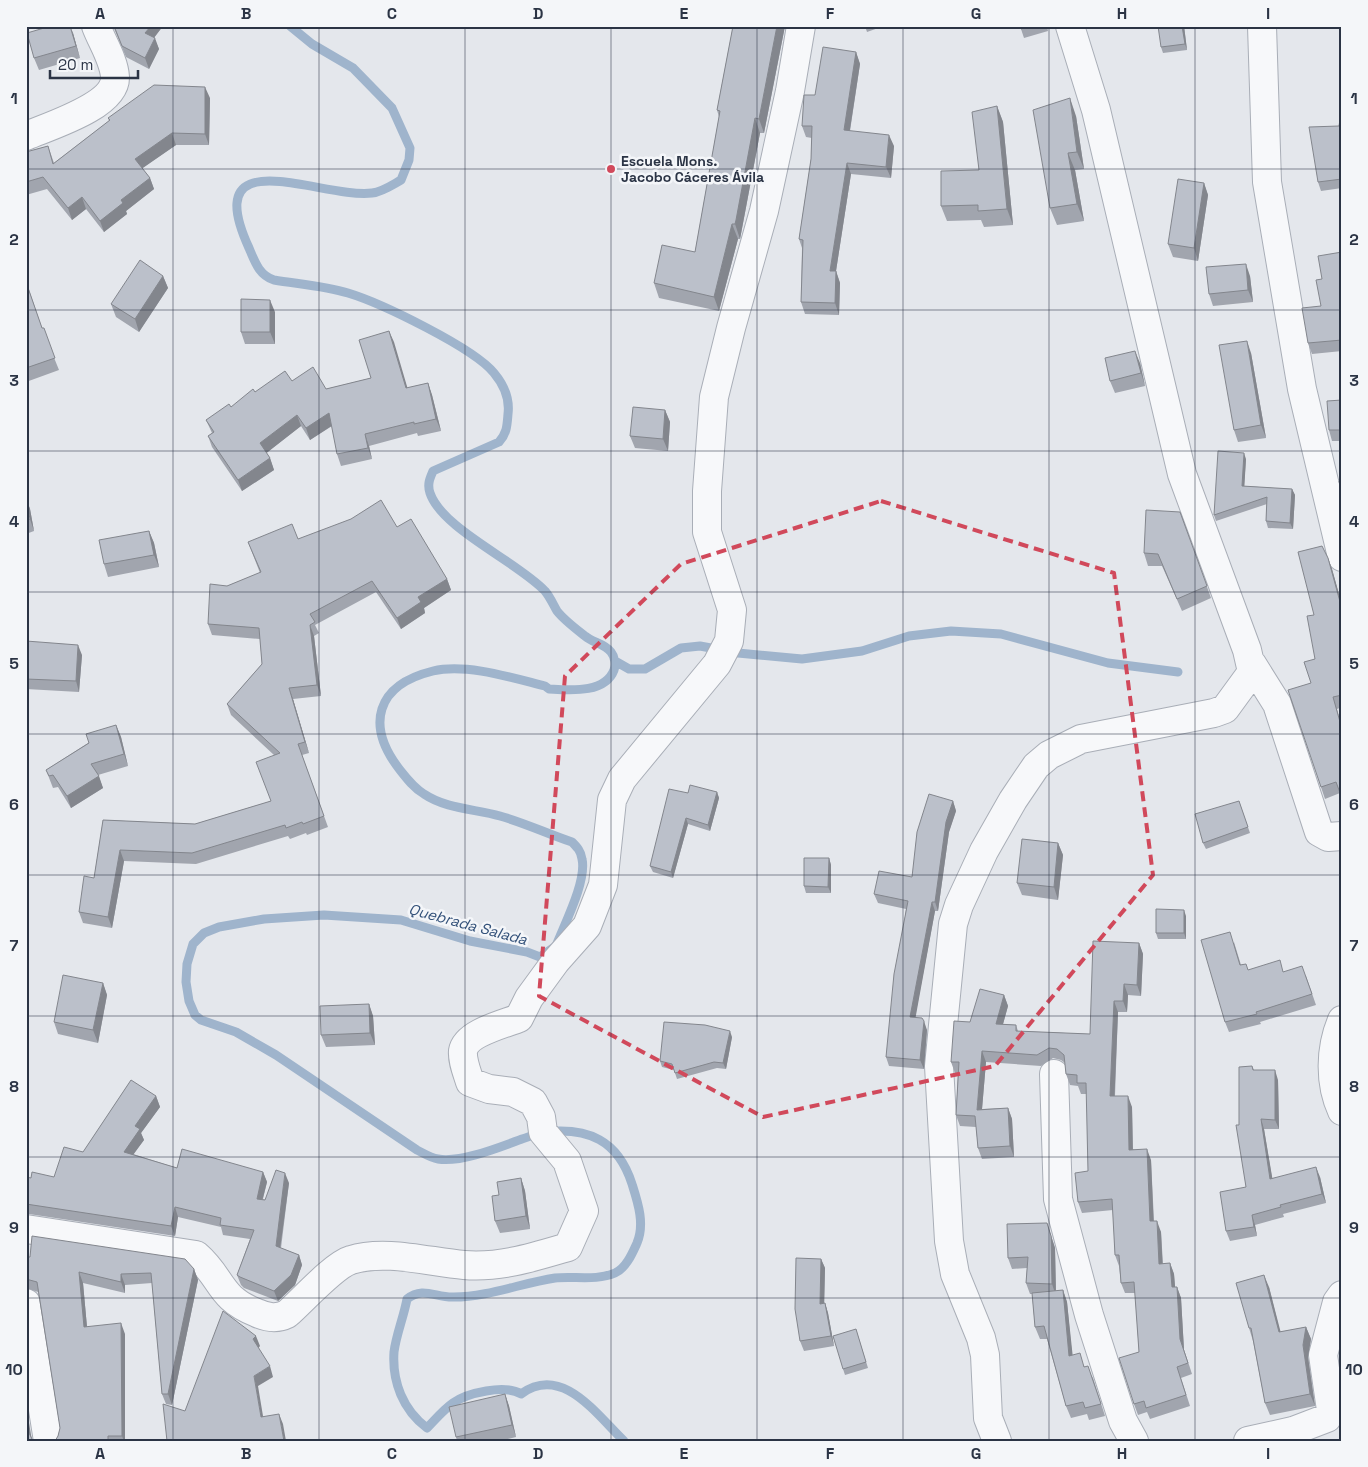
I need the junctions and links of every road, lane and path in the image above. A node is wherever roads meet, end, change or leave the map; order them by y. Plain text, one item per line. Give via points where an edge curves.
1 (96, 26) edge
2 (800, 26) edge
3 (1070, 26) edge
4 (1262, 26) edge
5 (26, 136) edge
6 (1342, 556) edge
7 (1252, 664) junction
8 (1342, 836) edge
9 (1342, 1020) edge
10 (1054, 1074) dead end
11 (1342, 1111) edge
12 (26, 1229) edge
13 (1342, 1295) edge
14 (26, 1303) edge
15 (48, 1441) edge
16 (997, 1441) edge
17 (1134, 1441) edge
18 (1248, 1441) edge

1 - 5 street via 113,67 115,79 112,88 99,104
2 - 12 street via 790,91 764,212 714,397 707,532 732,610 724,652 622,779 612,800 602,885 587,926 556,961 529,998 519,1018 475,1035 468,1040 463,1051 470,1082 489,1089 513,1092 533,1102 541,1117 543,1132 567,1161 584,1211 568,1247 517,1262 486,1265 424,1258 366,1257 349,1260 287,1314 278,1318 244,1308 228,1297 207,1265 196,1255
3 - 7 street via 1096,110 1182,474
4 - 6 street via 1266,182 1302,389
7 - 8 street via 1277,704 1320,832 1328,837
7 - 16 street via 1248,679 1225,709 1203,716 1081,738 1036,766 984,851 959,905 953,924 939,1066 949,1241 955,1274 982,1338 988,1418
9 - 11 street via 1332,1065 1336,1098
10 - 17 street via 1058,1199 1089,1315 1123,1421
13 - 18 street via 1337,1302 1323,1355 1331,1410 1327,1418 1293,1431
14 - 15 street

